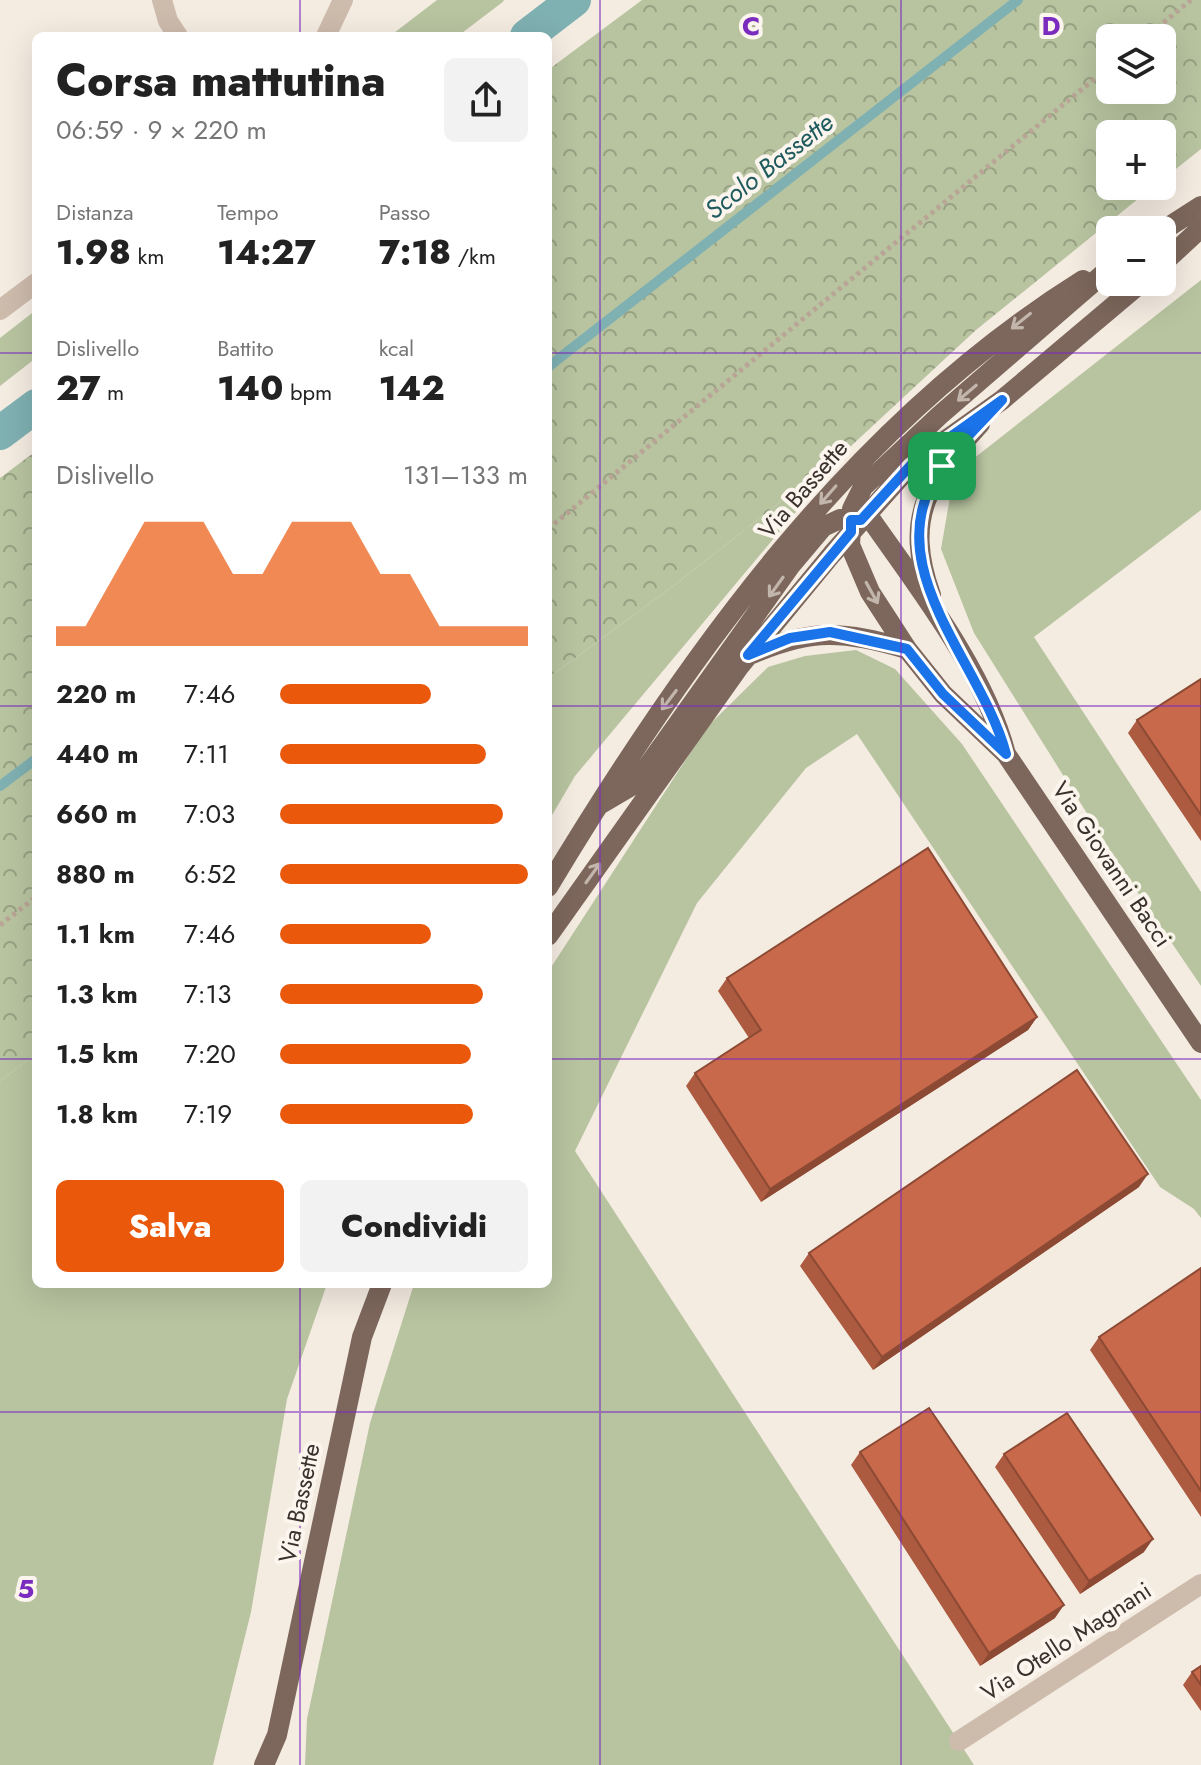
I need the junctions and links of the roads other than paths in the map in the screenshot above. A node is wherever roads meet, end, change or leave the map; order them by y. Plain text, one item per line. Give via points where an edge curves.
1 (162, 0) edge
2 (343, 0) edge
3 (175, 32) edge
4 (328, 32) edge
5 (1201, 206) edge
6 (1176, 222) edge
7 (1201, 228) edge
8 (1176, 251) edge
9 (1096, 274) edge
10 (1096, 278) edge
11 (32, 286) edge
12 (1125, 296) edge
13 (0, 310) edge
14 (1002, 400) junction
15 (859, 523) junction
16 (938, 616) junction
17 (907, 649) junction
18 (748, 655) junction
19 (1006, 754) junction
20 (596, 807) junction
21 (552, 880) edge
22 (552, 930) edge
23 (1201, 1043) edge
24 (380, 1288) edge
25 (1201, 1584) edge
26 (277, 1735) junction
27 (959, 1741) dead end
28 (264, 1765) edge
29 (280, 1765) edge

1 - 3 street
2 - 4 street
5 - 6 main road
7 - 8 main road
9 -> 20 main road, Via Bassette via 1028,314 848,472 744,599
10 -> 15 main road, Via Bassette via 863,487 852,509
11 - 13 street
12 - 14 main road, Via Bassette
14 - 15 main road, Via Bassette via 911,465
14 - 16 main road, Via Giovanni Bacci via 942,466 923,507 918,542
15 - 16 main road, Via Giovanni Bacci
15 -> 17 main road, Via Giovanni Bacci via 850,545 870,592
15 - 18 main road, Via Bassette
15 -> 20 main road, Via Bassette via 840,519 823,527 635,784
16 - 19 main road, Via Giovanni Bacci via 999,726
17 - 18 main road via 830,632 790,638
17 - 19 main road, Via Giovanni Bacci via 943,694
22 -> 18 main road, Via Bassette
19 - 23 main road, Via Giovanni Bacci
20 - 21 main road, Via Bassette
24 - 26 main road, Via Bassette via 362,1337
25 - 27 street, Via Otello Magnani
26 - 28 main road, Via Bassette
26 - 29 main road, Via Bassette

